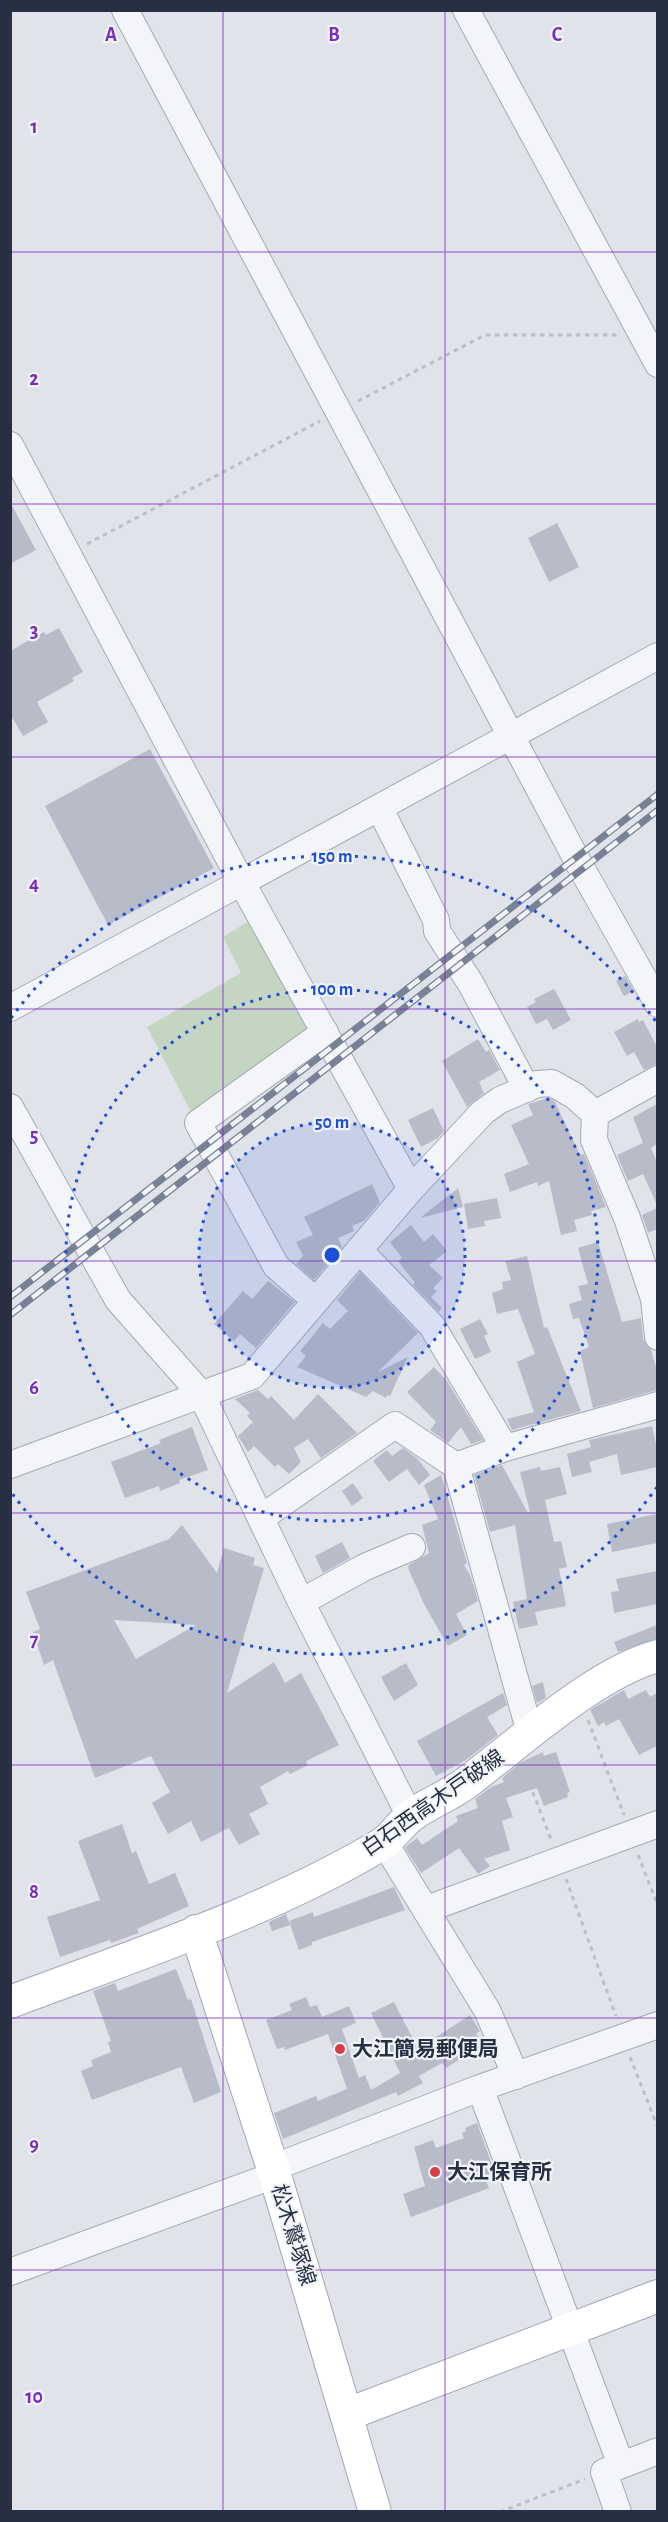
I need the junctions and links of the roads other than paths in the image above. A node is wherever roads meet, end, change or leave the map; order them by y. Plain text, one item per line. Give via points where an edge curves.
1 (125, 10) edge
2 (466, 10) edge
3 (657, 364) edge
4 (10, 446) edge
5 (657, 656) edge
6 (511, 736) junction
7 (380, 809) junction
8 (242, 883) junction
9 (657, 1004) edge
10 (10, 1008) edge
11 (325, 1032) junction
12 (657, 1079) edge
13 (527, 1089) junction
14 (10, 1107) edge
15 (595, 1114) junction
16 (411, 1189) junction
17 (358, 1250) junction
18 (316, 1300) junction
19 (657, 1337) edge
20 (201, 1394) junction
21 (657, 1405) edge
22 (505, 1448) junction
23 (10, 1466) edge
24 (456, 1467) junction
25 (261, 1518) junction
26 (412, 1547) dead end
27 (301, 1602) junction
28 (657, 1656) edge
29 (522, 1739) junction
30 (410, 1816) junction
31 (657, 1824) edge
32 (384, 1842) junction
33 (427, 1909) junction
34 (196, 1931) junction
35 (10, 2002) edge
36 (657, 2025) edge
37 (516, 2076) junction
38 (480, 2088) junction
39 (273, 2172) junction
40 (10, 2272) edge
41 (657, 2296) edge
42 (571, 2327) junction
43 (348, 2414) junction
44 (657, 2451) edge
45 (612, 2469) junction
46 (375, 2511) edge
47 (618, 2511) edge

1 - 6 street
2 - 3 street
4 - 8 street
5 - 6 street
6 - 7 street
6 - 9 street
7 - 8 street
7 - 13 street via 436,920 437,931 471,984
8 - 10 street
8 - 11 street
11 - 16 street
11 - 18 street via 198,1123 276,1266
12 - 15 street
13 - 15 street via 552,1083
13 - 16 street via 483,1112
14 - 20 street via 118,1300
15 - 19 street via 594,1140 627,1218 654,1299
16 - 17 street
17 - 18 street
17 - 22 street via 432,1326
18 - 20 street via 252,1376
20 - 23 street
20 - 25 street
21 - 22 street
22 - 24 street
24 - 25 street via 394,1425
24 - 29 street
25 - 27 street
26 - 27 street
27 - 30 street
28 - 29 main road, 白石西高木戸破線 via 610,1676
29 - 30 main road, 白石西高木戸破線 via 463,1785
30 - 32 main road, 白石西高木戸破線
31 - 33 street
32 - 33 street
32 - 34 main road, 白石西高木戸破線 via 317,1879
33 - 37 street via 487,2010
34 - 35 main road
34 - 39 main road, 松木鷲塚線
36 - 37 street
37 - 38 street
38 - 39 street
38 - 42 street
39 - 40 street
39 - 43 main road, 松木鷲塚線
41 - 42 main road
42 - 43 main road
42 - 45 street
43 - 46 main road
44 - 45 street
45 - 47 street

